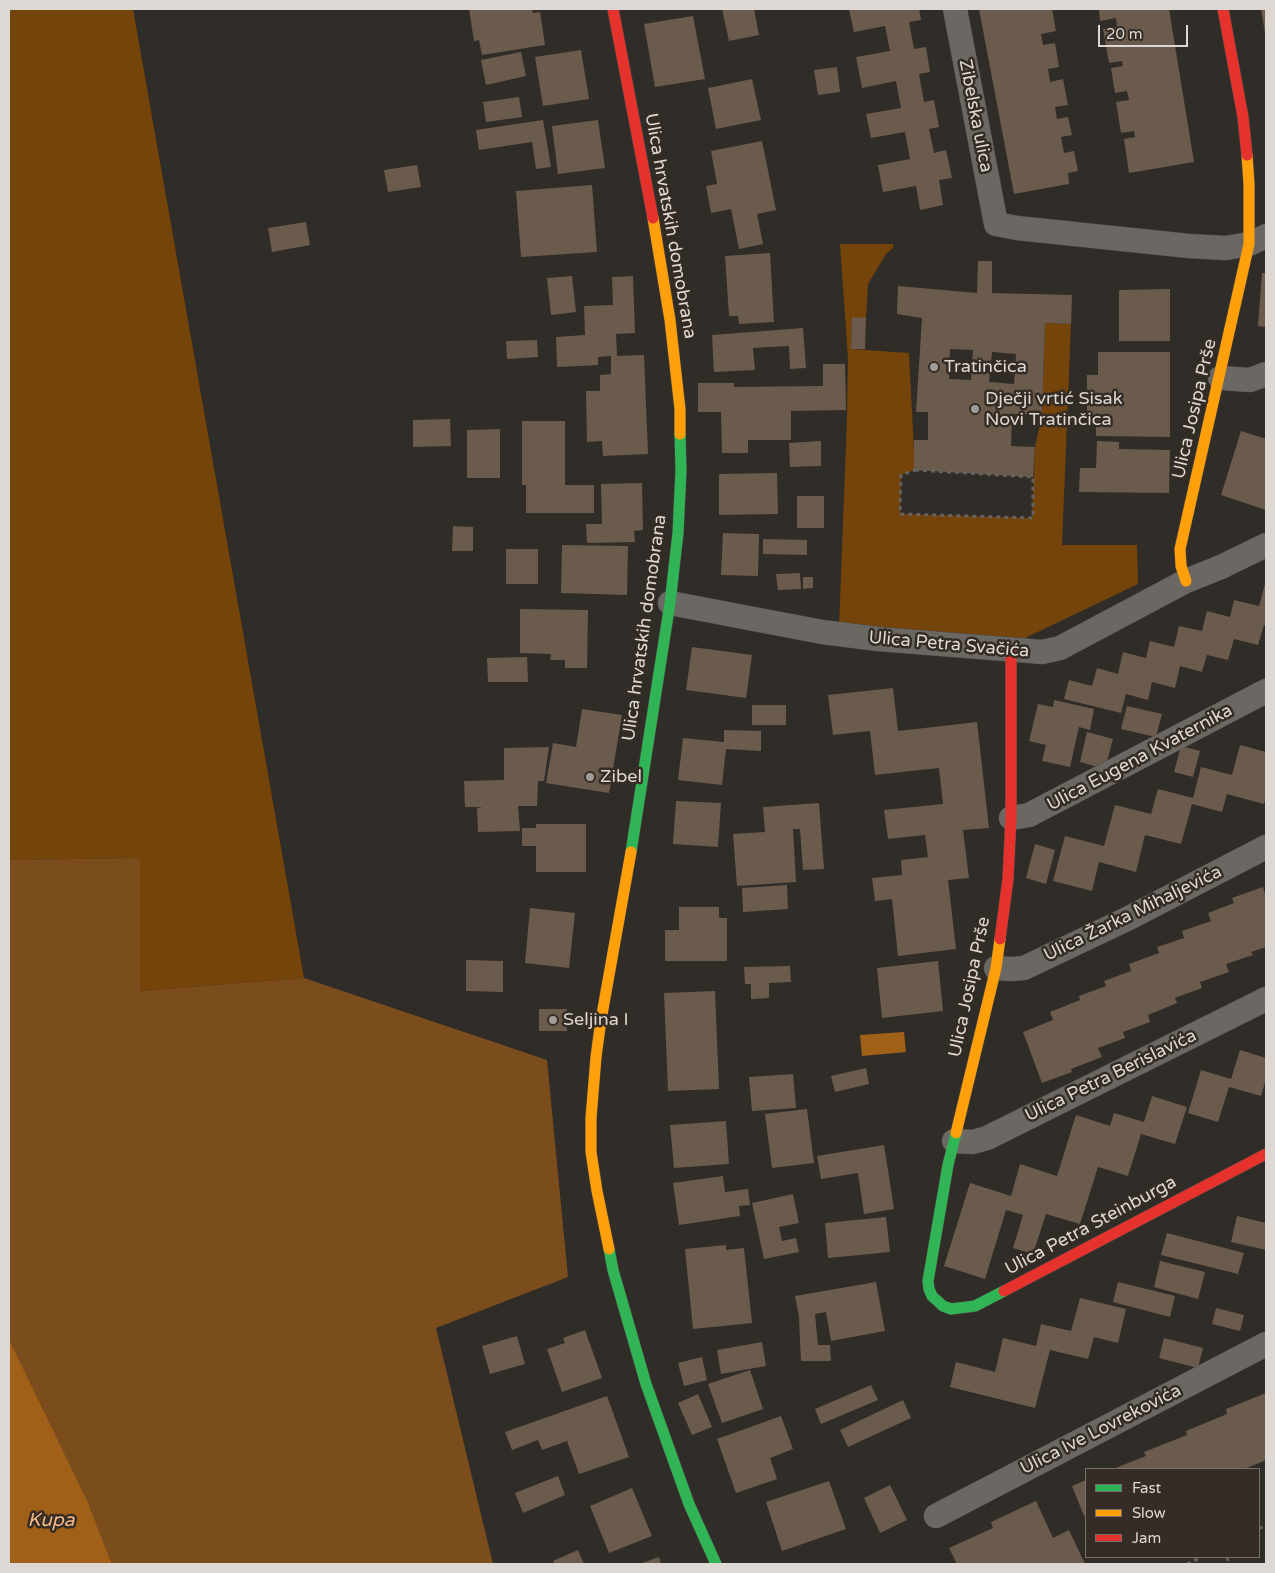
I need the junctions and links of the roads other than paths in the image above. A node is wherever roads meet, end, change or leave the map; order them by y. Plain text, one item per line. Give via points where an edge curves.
1 (613, 9) edge
2 (955, 9) edge
3 (1223, 9) edge
4 (1258, 240) edge
5 (1266, 374) edge
6 (1220, 378) junction
7 (1266, 545) edge
8 (1186, 582) junction
9 (670, 603) junction
10 (1011, 650) junction
11 (1266, 692) edge
12 (1011, 818) junction
13 (1266, 847) edge
14 (996, 968) junction
15 (1266, 1000) edge
16 (954, 1141) junction
17 (1266, 1154) edge
18 (932, 1296) joint
19 (1266, 1344) edge
20 (936, 1516) dead end
21 (716, 1564) edge

1 - 9 street, Ulica hrvatskih domobrana via 670,320 680,409 678,534
2 - 4 street, Zibelska ulica via 996,224 1189,246 1226,248
3 - 4 street, Ulica Josipa Prše via 1243,117
4 - 6 street, Ulica Josipa Prše
5 - 6 street via 1250,380
6 - 8 street, Ulica Josipa Prše via 1180,550
7 - 8 street, Ulica Petra Svačića
8 - 10 street, Ulica Petra Svačića via 1060,648 1042,652
9 - 10 street, Ulica Petra Svačića via 822,632
9 - 21 street, Ulica hrvatskih domobrana via 601,1020 592,1089 591,1152 613,1270 636,1349 669,1451
10 - 12 street, Ulica Josipa Prše
11 - 12 street, Ulica Eugena Kvaternika via 1029,816
12 - 14 street, Ulica Josipa Prše via 1008,879
13 - 14 street, Ulica Žarka Mihaljevića via 1128,919 1024,968
14 - 16 street, Ulica Josipa Prše
15 - 16 street, Ulica Petra Berislavića via 988,1138 973,1142
16 - 18 street, Ulica Josipa Prše via 930,1264 928,1280
17 - 18 street, Ulica Petra Steinburga via 975,1306 951,1308
19 - 20 street, Ulica Ive Lovrekovića

